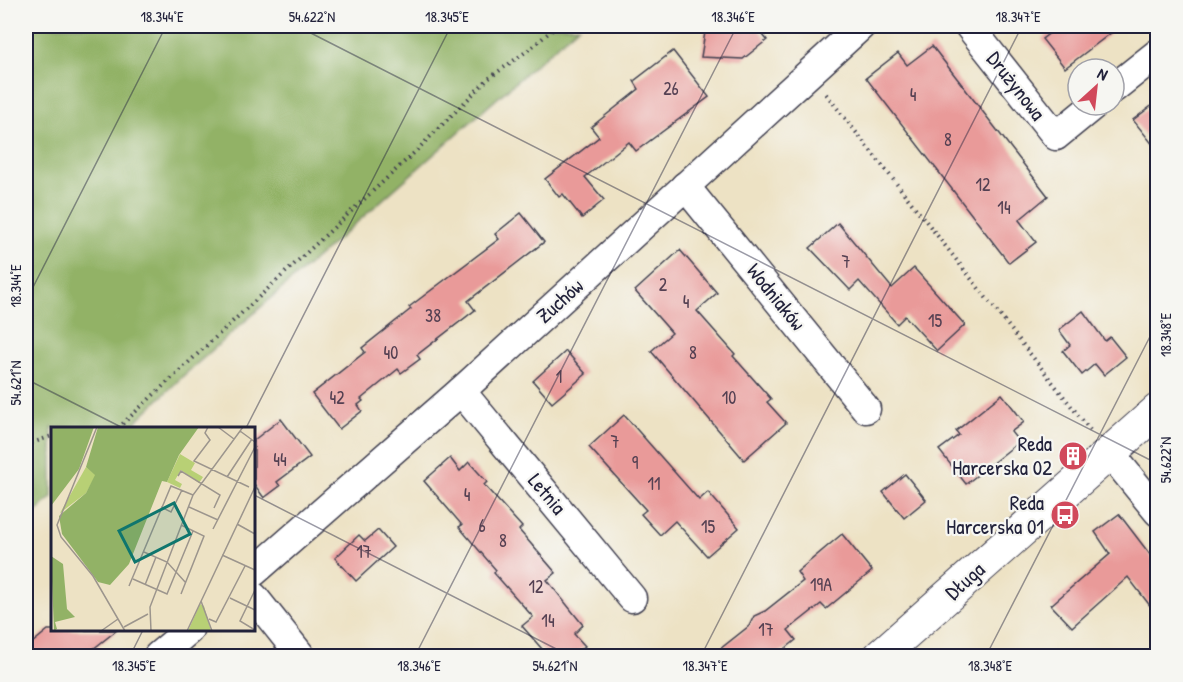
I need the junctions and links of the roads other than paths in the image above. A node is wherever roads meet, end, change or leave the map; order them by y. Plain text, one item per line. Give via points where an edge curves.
1 (861, 26) edge
2 (969, 26) edge
3 (1158, 53) edge
4 (1126, 78) edge
5 (1079, 117) edge
6 (685, 186) junction
7 (461, 391) junction
8 (866, 409) dead end
9 (1158, 410) edge
10 (1110, 453) junction
11 (1158, 512) edge
12 (255, 571) edge
13 (255, 598) edge
14 (632, 598) dead end
15 (188, 631) edge
16 (158, 657) edge
17 (302, 657) edge
18 (880, 657) edge

1 - 6 street, Zuchów
2 - 5 street, Drużynowa via 1056,136
3 - 4 street
6 - 7 street, Zuchów
6 - 8 street, Wodniaków
7 - 12 street, Zuchów
7 - 14 street, Letnia
9 - 10 street, Długa
10 - 11 street
10 - 18 street, Długa
13 - 17 street
15 - 16 street

